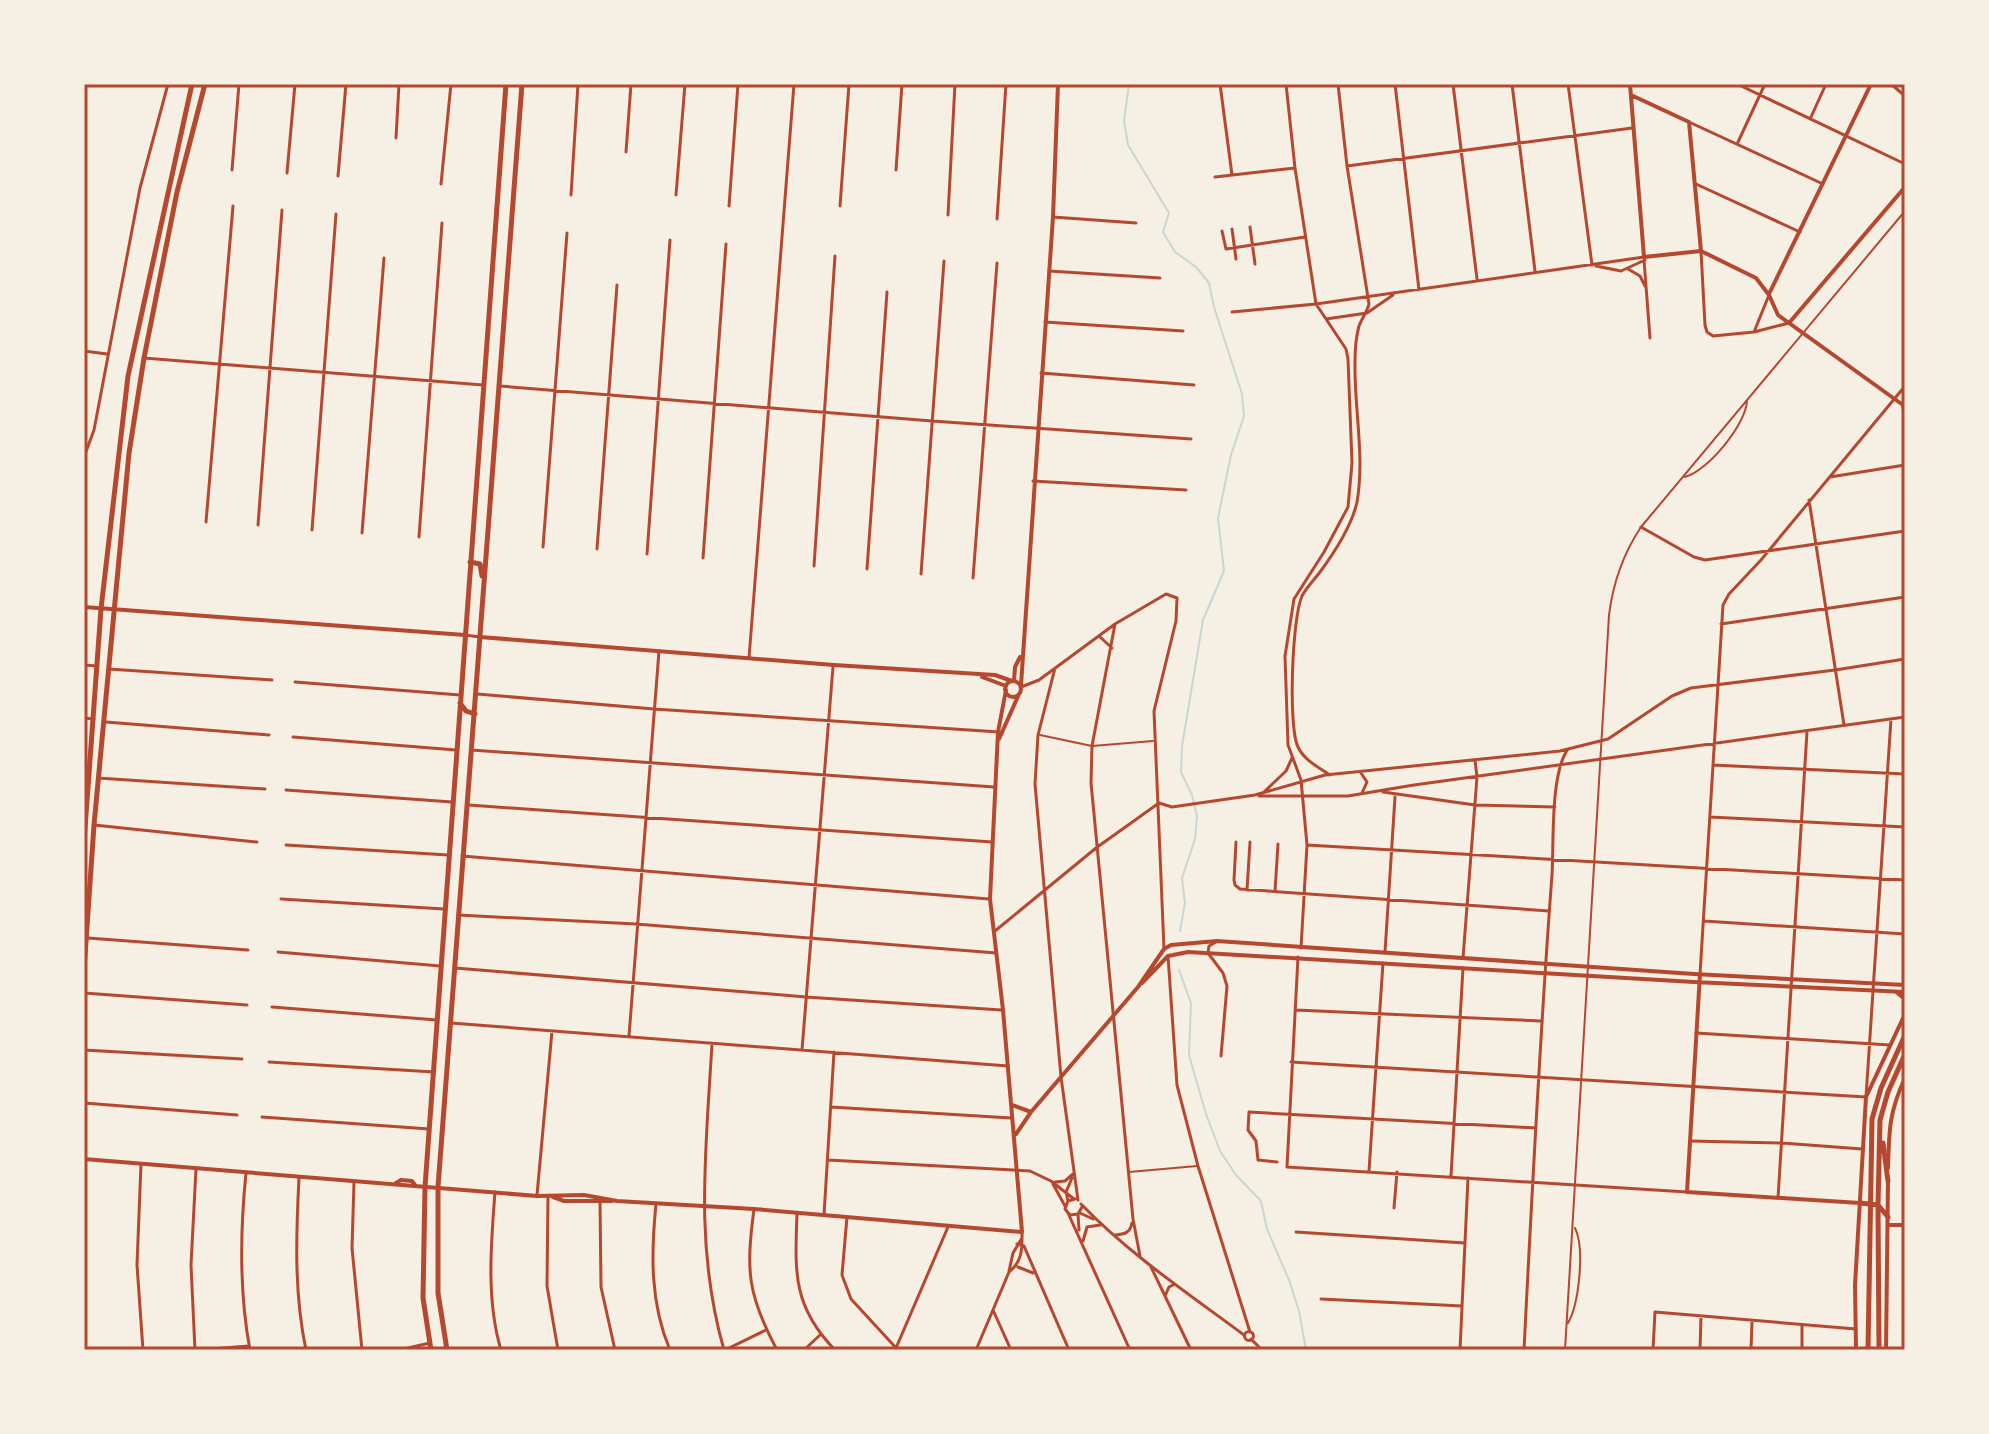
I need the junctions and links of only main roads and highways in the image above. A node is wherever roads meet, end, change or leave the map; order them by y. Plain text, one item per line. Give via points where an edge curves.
1 (192, 84) edge
2 (205, 84) edge
3 (506, 84) edge
4 (522, 84) edge
5 (500, 155) junction
6 (517, 157) junction
7 (499, 171) junction
8 (515, 172) junction
9 (172, 175) junction
10 (180, 179) junction
11 (168, 191) junction
12 (177, 192) junction
13 (494, 233) junction
14 (511, 233) junction
15 (473, 527) junction
16 (488, 546) junction
17 (470, 562) junction
18 (484, 585) junction
19 (95, 697) junction
20 (107, 699) junction
21 (460, 699) junction
22 (475, 714) junction
23 (458, 721) junction
24 (473, 733) junction
25 (86, 774) edge
26 (84, 831) edge
27 (84, 842) edge
28 (86, 920) edge
29 (442, 939) junction
30 (456, 940) junction
31 (84, 970) edge
32 (1905, 1035) edge
33 (434, 1052) junction
34 (448, 1053) junction
35 (1905, 1054) edge
36 (430, 1118) junction
37 (443, 1120) junction
38 (1880, 1120) junction
39 (1888, 1181) road end
40 (1860, 1203) road end
41 (1874, 1204) junction
42 (1888, 1217) road end
43 (422, 1258) junction
44 (436, 1260) junction
45 (439, 1301) junction
46 (424, 1305) junction
47 (430, 1347) edge
48 (447, 1350) edge
49 (1868, 1350) edge
50 (1879, 1350) edge

1 - 9 main road
2 - 10 main road
3 - 5 main road
4 - 6 main road
5 - 6 main road via 507,160
5 - 7 main road
6 - 8 main road
7 - 8 main road via 506,166
7 - 13 main road
8 - 14 main road
9 - 10 main road
9 - 11 main road
10 - 12 main road
11 - 12 main road
11 - 19 main road via 128,376
12 - 20 main road via 129,453
13 - 14 main road via 501,238
13 - 15 main road
14 - 16 main road
15 - 16 main road via 475,547
15 - 17 main road
16 - 18 main road
17 - 18 main road via 480,564
17 - 21 main road
18 - 22 main road
19 - 20 main road
19 - 25 main road
20 - 28 main road
21 - 22 main road via 466,711
21 - 23 main road
22 - 24 main road
23 - 24 main road
23 - 29 main road
24 - 30 main road
25 - 26 main road
26 - 27 main road
28 - 31 main road
29 - 30 main road
29 - 33 main road
30 - 34 main road
32 - 41 main road via 1872,1119
33 - 34 main road
33 - 36 main road
34 - 37 main road
35 - 38 main road
36 - 37 main road via 438,1113
36 - 43 main road
37 - 44 main road
38 - 39 main road
38 - 41 main road
40 - 41 main road
41 - 42 main road
41 - 49 main road
41 - 50 main road
43 - 44 main road
43 - 46 main road
44 - 45 main road
45 - 46 main road
45 - 48 main road
46 - 47 main road

